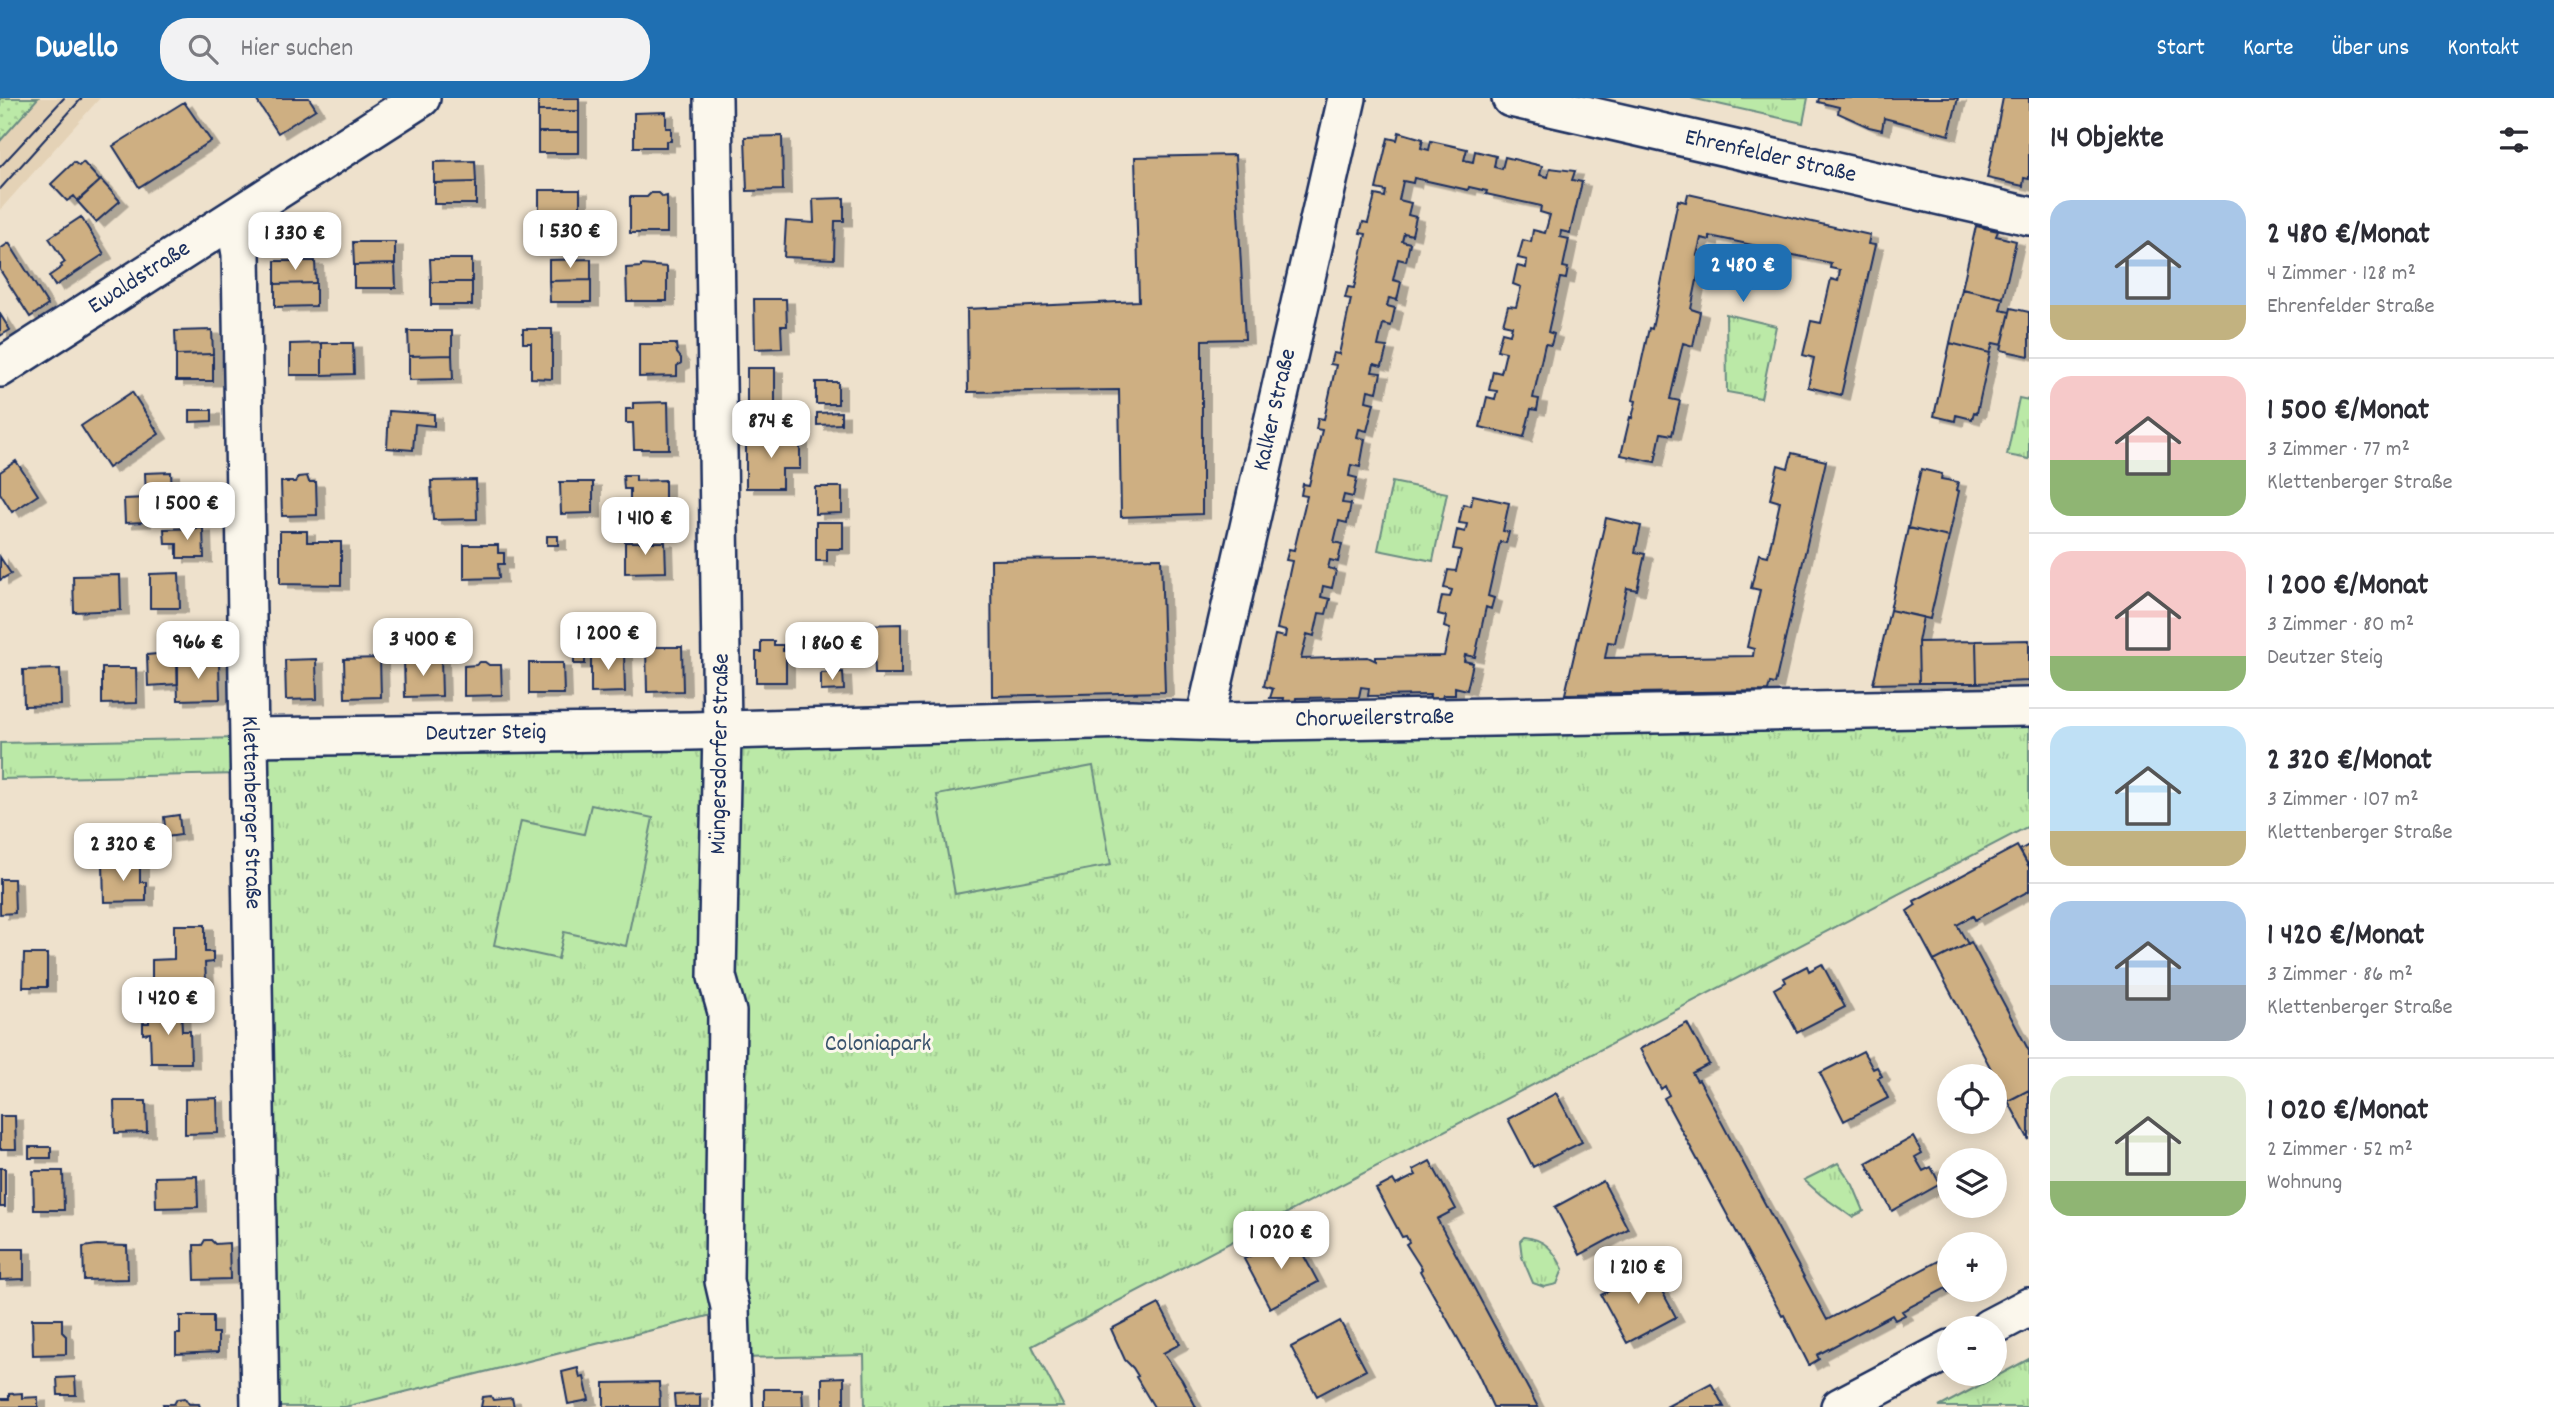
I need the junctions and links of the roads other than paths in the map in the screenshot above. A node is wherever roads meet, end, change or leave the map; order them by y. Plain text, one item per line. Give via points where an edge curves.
1 (421, 98) edge
2 (712, 98) edge
3 (1347, 98) edge
4 (1511, 98) edge
5 (2029, 216) edge
6 (228, 223) junction
7 (0, 368) edge
8 (2029, 707) edge
9 (1205, 720) junction
10 (722, 730) junction
11 (250, 737) junction
12 (2029, 1307) edge
13 (2007, 1319) edge
14 (1937, 1356) edge
15 (260, 1407) edge
16 (733, 1407) edge
17 (1840, 1407) edge

1 - 6 street, Ewaldstraße
2 - 10 street, Müngersdorfer Straße
3 - 9 street, Kalker Straße
4 - 5 street, Ehrenfelder Straße
6 - 7 street, Ewaldstraße
6 - 11 street, Klettenberger Straße via 238,237 241,254
8 - 9 street, Chorweilerstraße
9 - 10 street, Chorweilerstraße
10 - 11 street, Deutzer Steig
10 - 16 street, Müngersdorfer Straße via 717,977 727,1012 724,1281 730,1307
11 - 15 street, Klettenberger Straße
12 - 13 street
14 - 17 street

